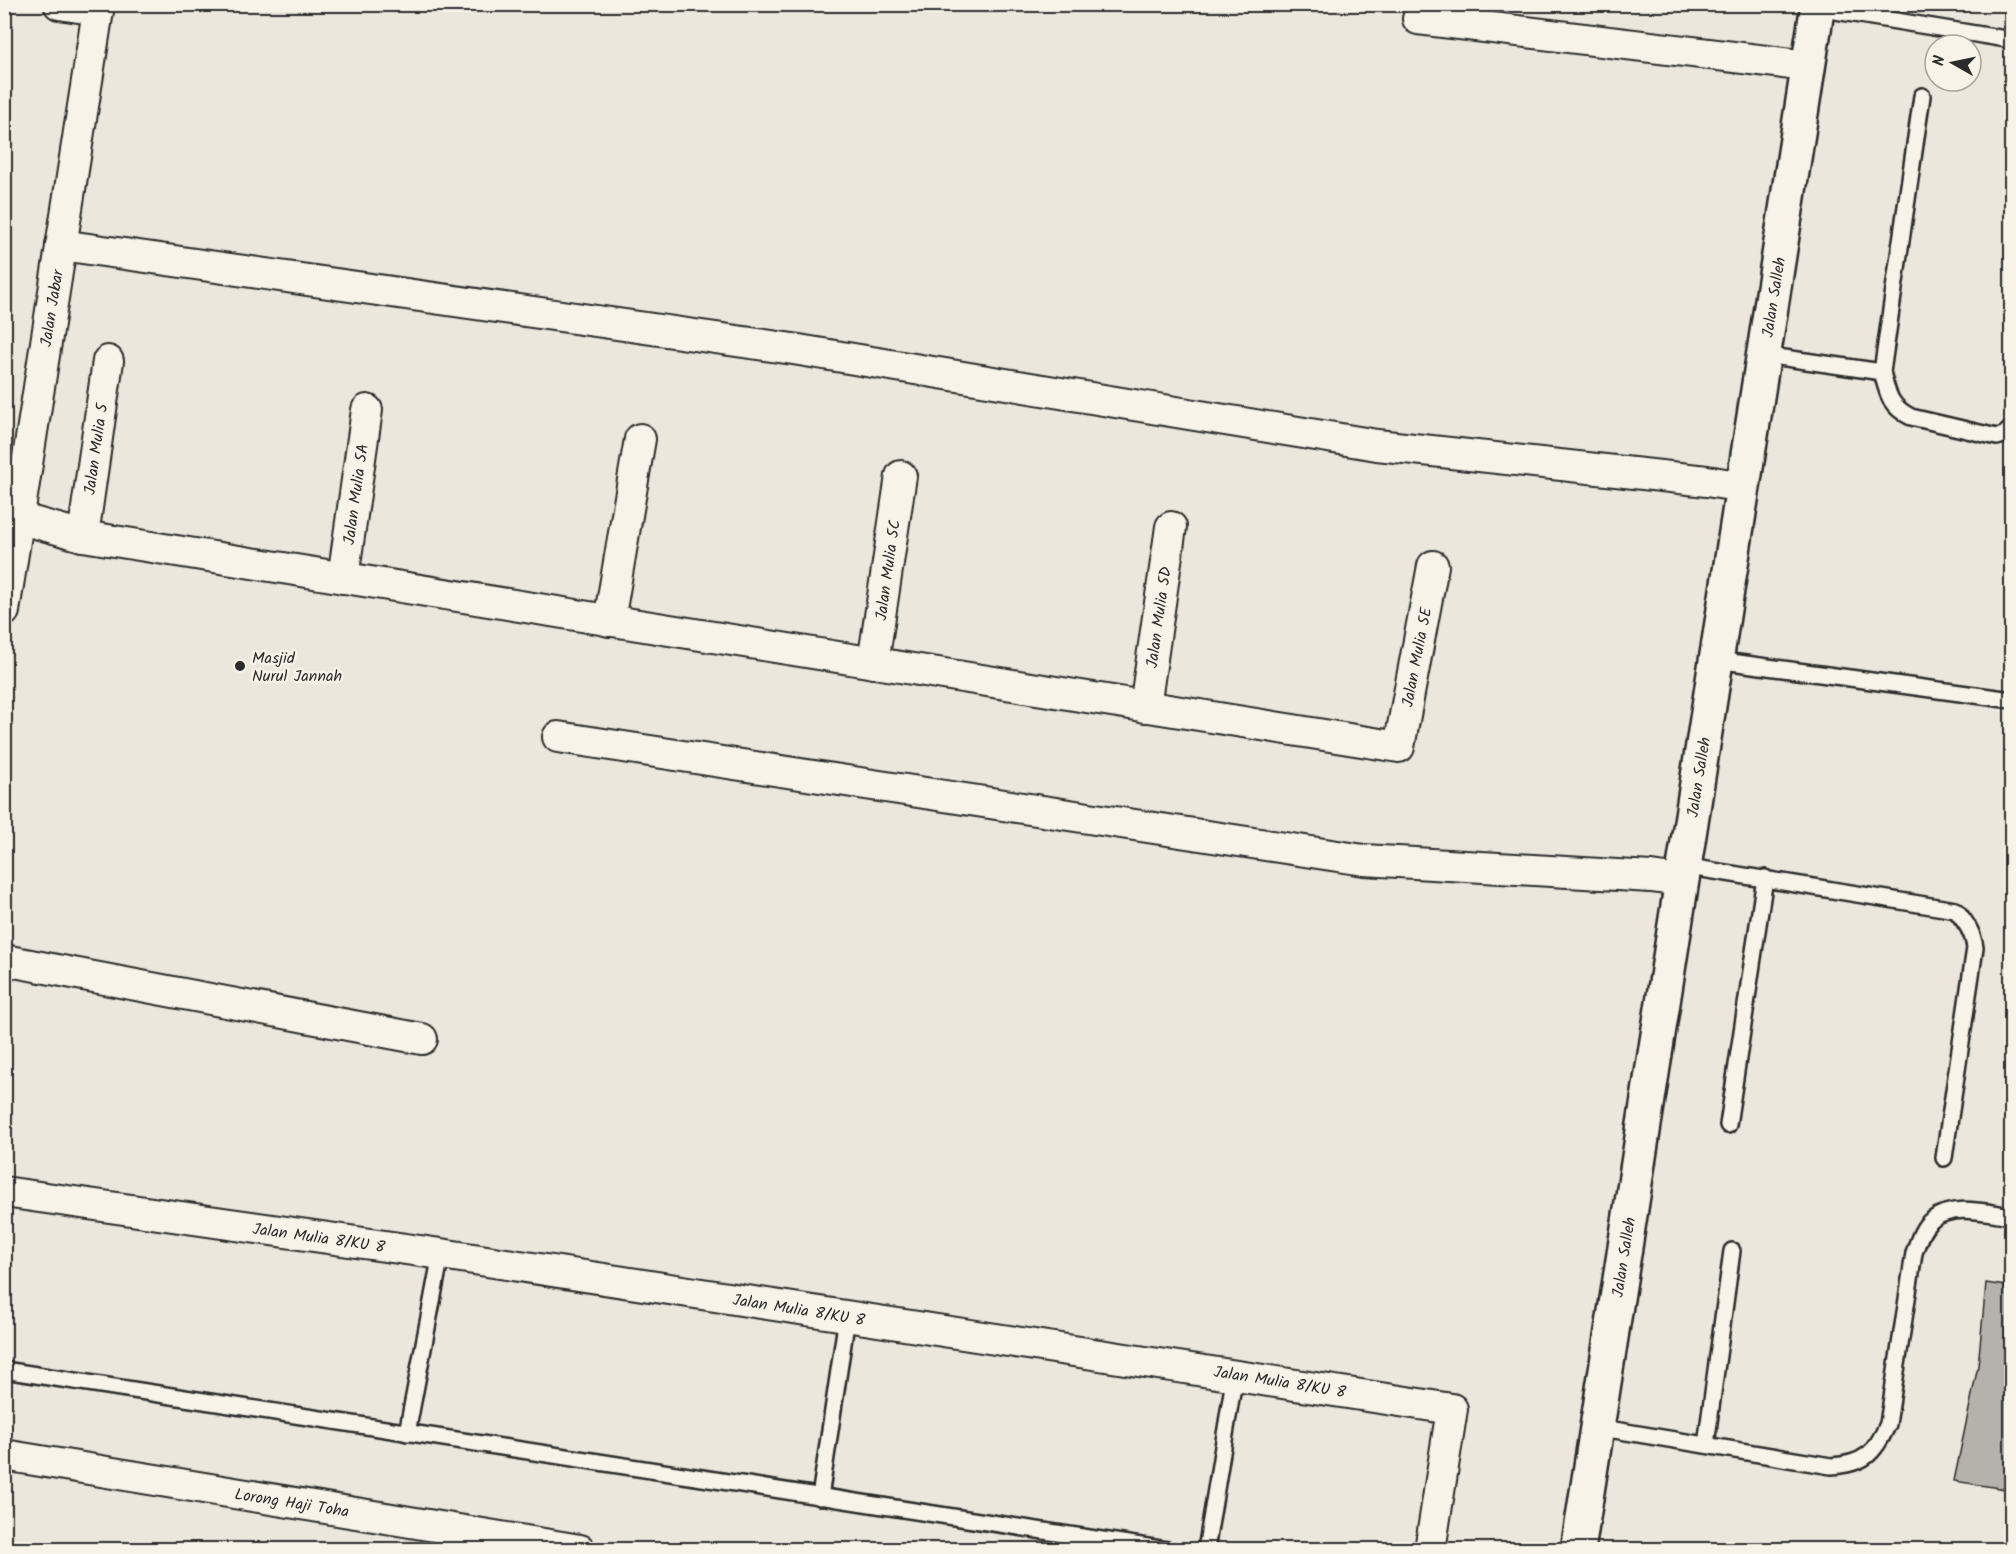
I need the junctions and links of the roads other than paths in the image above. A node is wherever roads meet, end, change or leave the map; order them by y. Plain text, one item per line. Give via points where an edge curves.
1 (83, 6) edge
2 (1818, 6) edge
3 (1418, 19) dead end
4 (2012, 40) edge
5 (1808, 66) junction
6 (1922, 96) dead end
7 (61, 245) junction
8 (1764, 355) junction
9 (108, 361) dead end
10 (1882, 372) junction
11 (368, 410) dead end
12 (2010, 431) edge
13 (640, 439) dead end
14 (901, 476) dead end
15 (1743, 487) junction
16 (18, 518) junction
17 (1171, 528) dead end
18 (83, 536) junction
19 (1433, 566) dead end
20 (343, 578) junction
21 (4, 611) edge
22 (609, 621) junction
23 (1716, 660) junction
24 (873, 663) junction
25 (2012, 700) edge
26 (1145, 707) junction
27 (558, 737) dead end
28 (1672, 875) junction
29 (1765, 878) junction
30 (4, 960) edge
31 (422, 1039) dead end
32 (1728, 1125) dead end
33 (1944, 1158) dead end
34 (4, 1192) edge
35 (2012, 1216) edge
36 (1732, 1251) dead end
37 (441, 1254) junction
38 (847, 1317) junction
39 (4, 1370) edge
40 (1235, 1374) junction
41 (1596, 1427) junction
42 (407, 1433) junction
43 (1706, 1445) junction
44 (4, 1455) edge
45 (820, 1497) junction
46 (580, 1550) edge
47 (1167, 1550) edge
48 (1206, 1550) edge
49 (1430, 1550) edge
50 (1578, 1550) edge

1 - 7 street, Jalan Jabar
2 - 4 lane
2 - 5 street, Jalan Salleh
3 - 5 street
5 - 8 street, Jalan Salleh
6 - 10 lane
7 - 15 street via 793,350 1377,445
7 - 16 street, Jalan Jabar
8 - 10 lane
8 - 15 street, Jalan Salleh
9 - 18 street, Jalan Mulia 5
10 - 12 lane via 1890,399 1899,411 1911,417 1997,437
11 - 20 street, Jalan Mulia 5A
13 - 22 street
14 - 24 street, Jalan Mulia 5C
15 - 23 street, Jalan Salleh
16 - 18 street
16 - 21 street, Jalan Jabar
17 - 26 street, Jalan Mulia 5D
18 - 20 street
19 - 26 street, Jalan Mulia 5E via 1399,747
20 - 22 street
22 - 24 street
23 - 25 lane
23 - 28 street, Jalan Salleh
24 - 26 street
27 - 28 street via 1364,860
28 - 29 lane
28 - 41 street, Jalan Salleh
29 - 32 lane
29 - 33 lane via 1956,910 1968,924 1975,948
30 - 31 street
34 - 37 street, Jalan Mulia 8/KU 8
35 - 43 lane via 1972,1210 1951,1212 1932,1220 1920,1235 1888,1424 1867,1457 1850,1465 1831,1466
36 - 43 lane
37 - 38 street, Jalan Mulia 8/KU 8
37 - 42 lane
38 - 40 street, Jalan Mulia 8/KU 8
38 - 45 lane
39 - 42 lane
40 - 48 lane
40 - 49 street, Jalan Mulia 8/KU 8 via 1452,1409
41 - 43 lane
41 - 50 street, Jalan Salleh
42 - 45 lane
44 - 46 street, Lorong Haji Toha
45 - 47 lane

